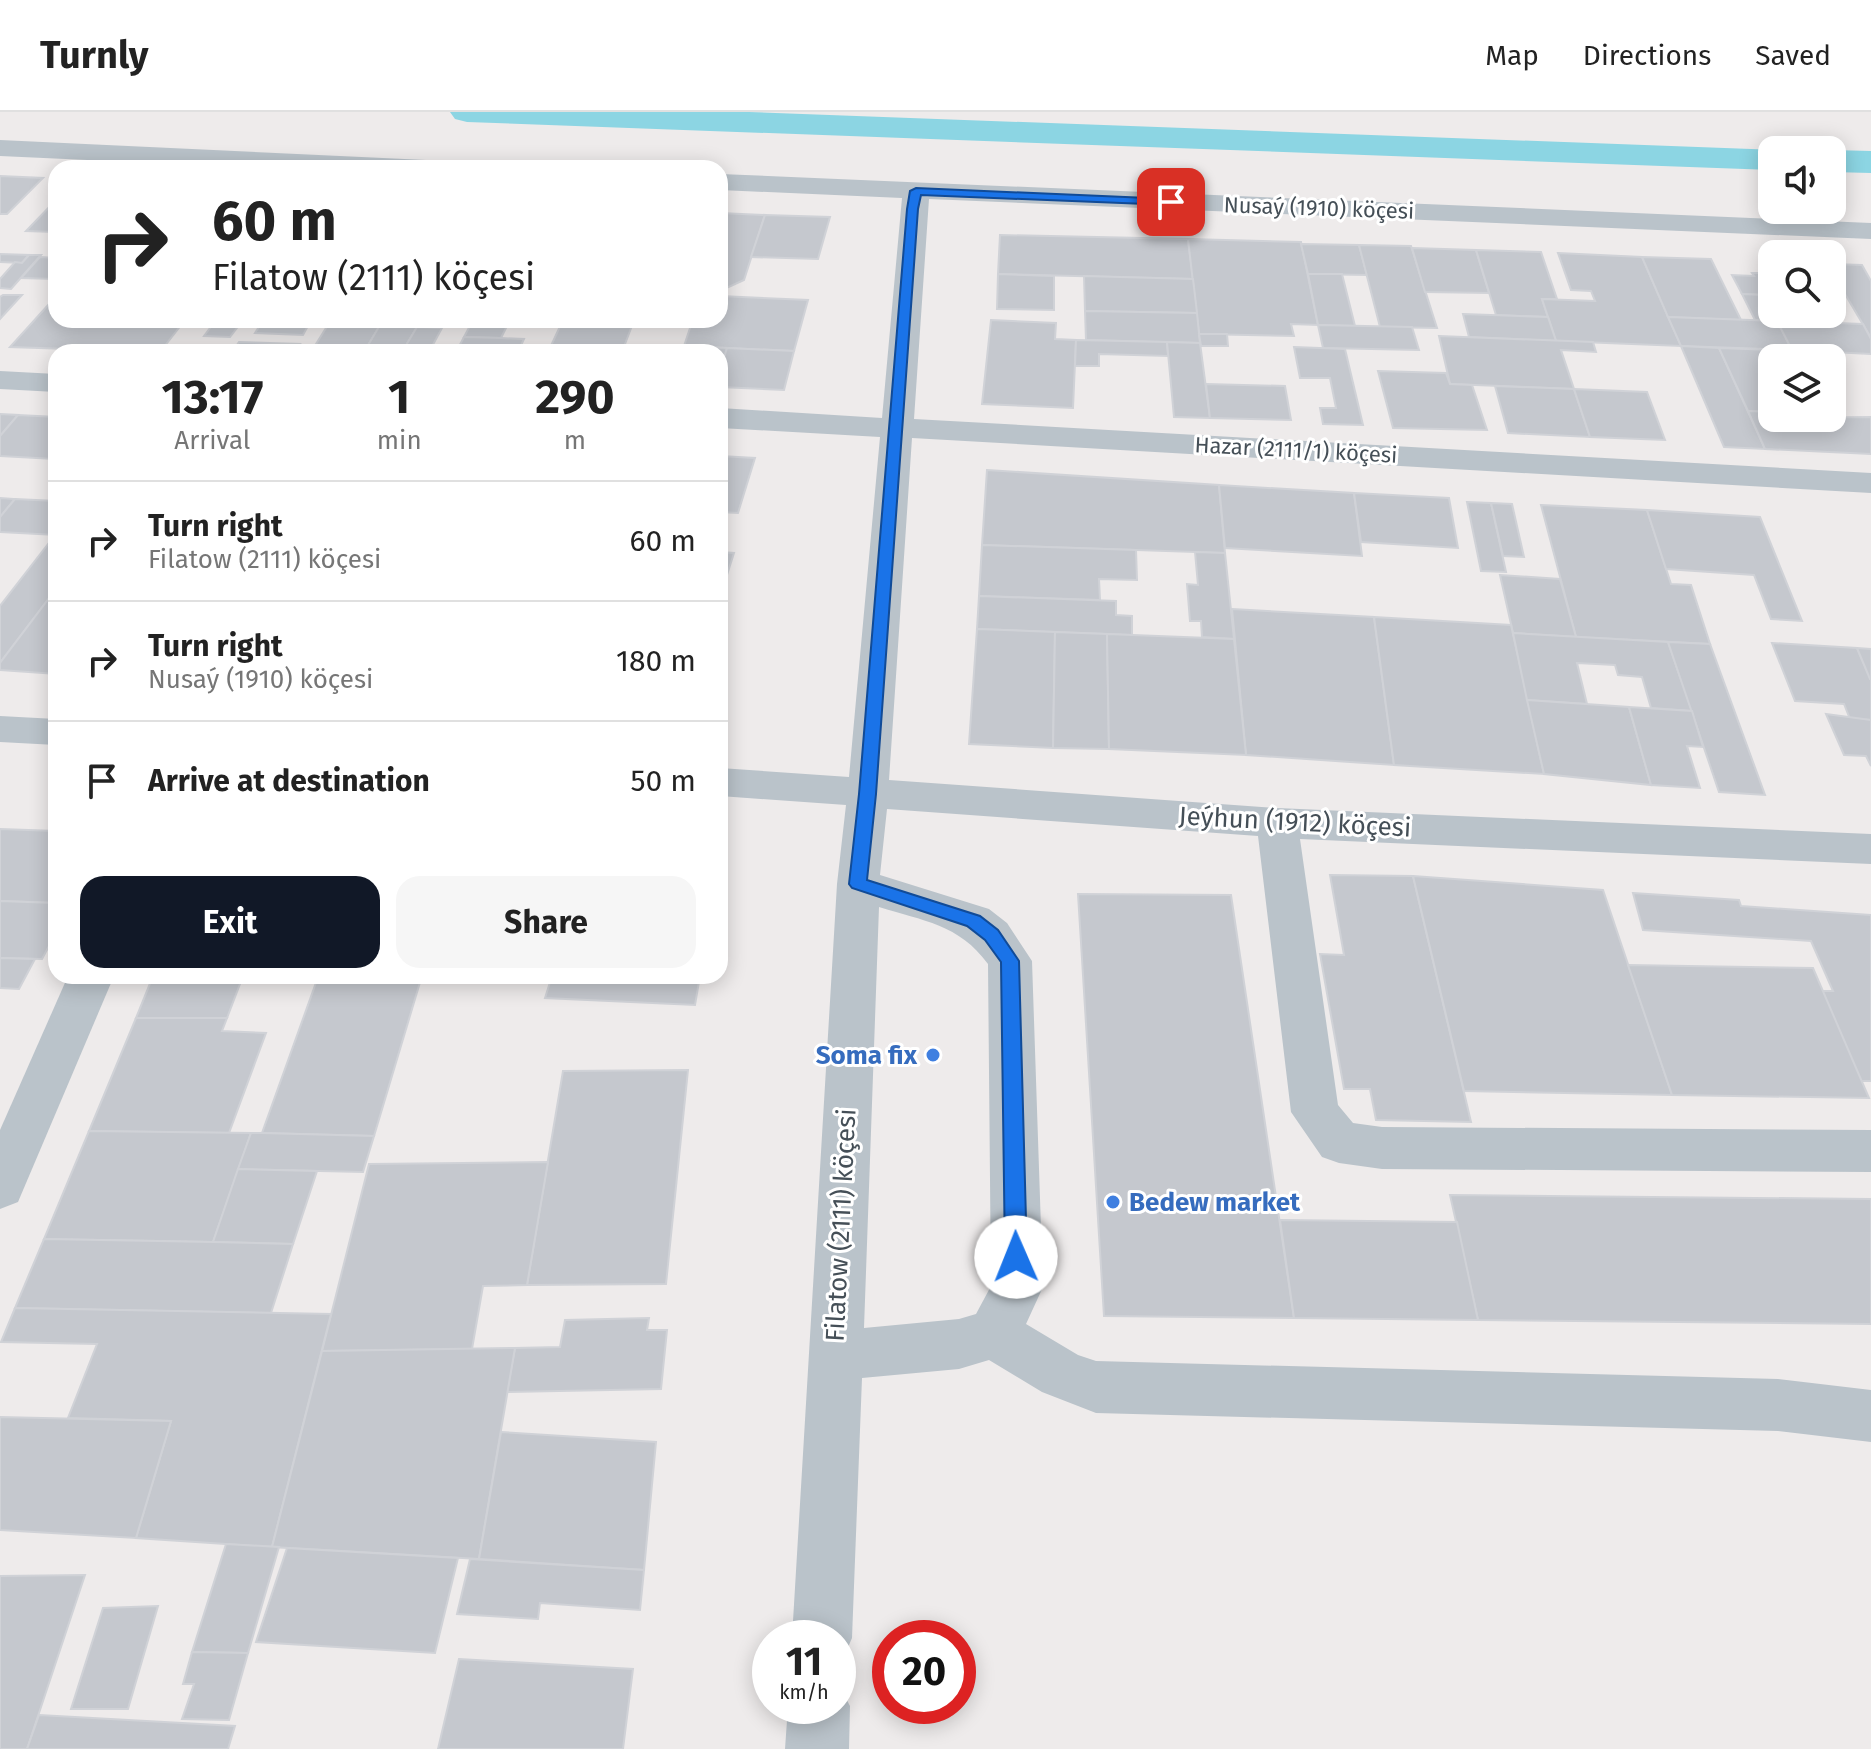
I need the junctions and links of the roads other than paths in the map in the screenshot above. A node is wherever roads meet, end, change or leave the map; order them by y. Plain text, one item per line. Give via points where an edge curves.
1 (0, 148) edge
2 (256, 160) edge
3 (728, 182) edge
4 (916, 191) junction
5 (1871, 231) edge
6 (0, 380) edge
7 (48, 383) edge
8 (728, 418) edge
9 (896, 428) junction
10 (1871, 483) edge
11 (0, 729) edge
12 (48, 732) edge
13 (728, 783) edge
14 (868, 794) junction
15 (1277, 823) junction
16 (1871, 849) edge
17 (858, 884) junction
18 (88, 984) edge
19 (1871, 1151) edge
20 (0, 1187) edge
21 (994, 1334) junction
22 (834, 1356) junction
23 (1871, 1416) edge
24 (823, 1620) edge
25 (818, 1724) edge
26 (817, 1749) edge

1 - 2 street
3 - 4 street, Nusaý (1910) köçesi
4 - 5 street, Nusaý (1910) köçesi
4 - 9 street, Filatow (2111) köçesi
6 - 7 street
8 - 9 street, Hazar (2111/1) köçesi
9 - 10 street, Hazar (2111/1) köçesi
9 - 14 street, Filatow (2111) köçesi
11 - 12 street
13 - 14 street, Jeýhun (1912) köçesi
14 - 15 street, Jeýhun (1912) köçesi
14 - 17 street, Filatow (2111) köçesi
15 - 16 street, Jeýhun (1912) köçesi
15 - 19 street via 1315,1112 1339,1142 1382,1148
17 - 21 street via 974,921 1010,961 1017,1287
17 - 22 street, Filatow (2111) köçesi
18 - 20 street
21 - 22 street via 959,1344
21 - 23 street via 1061,1374 1096,1387 1778,1405
22 - 24 street, Filatow (2111) köçesi
25 - 26 street

